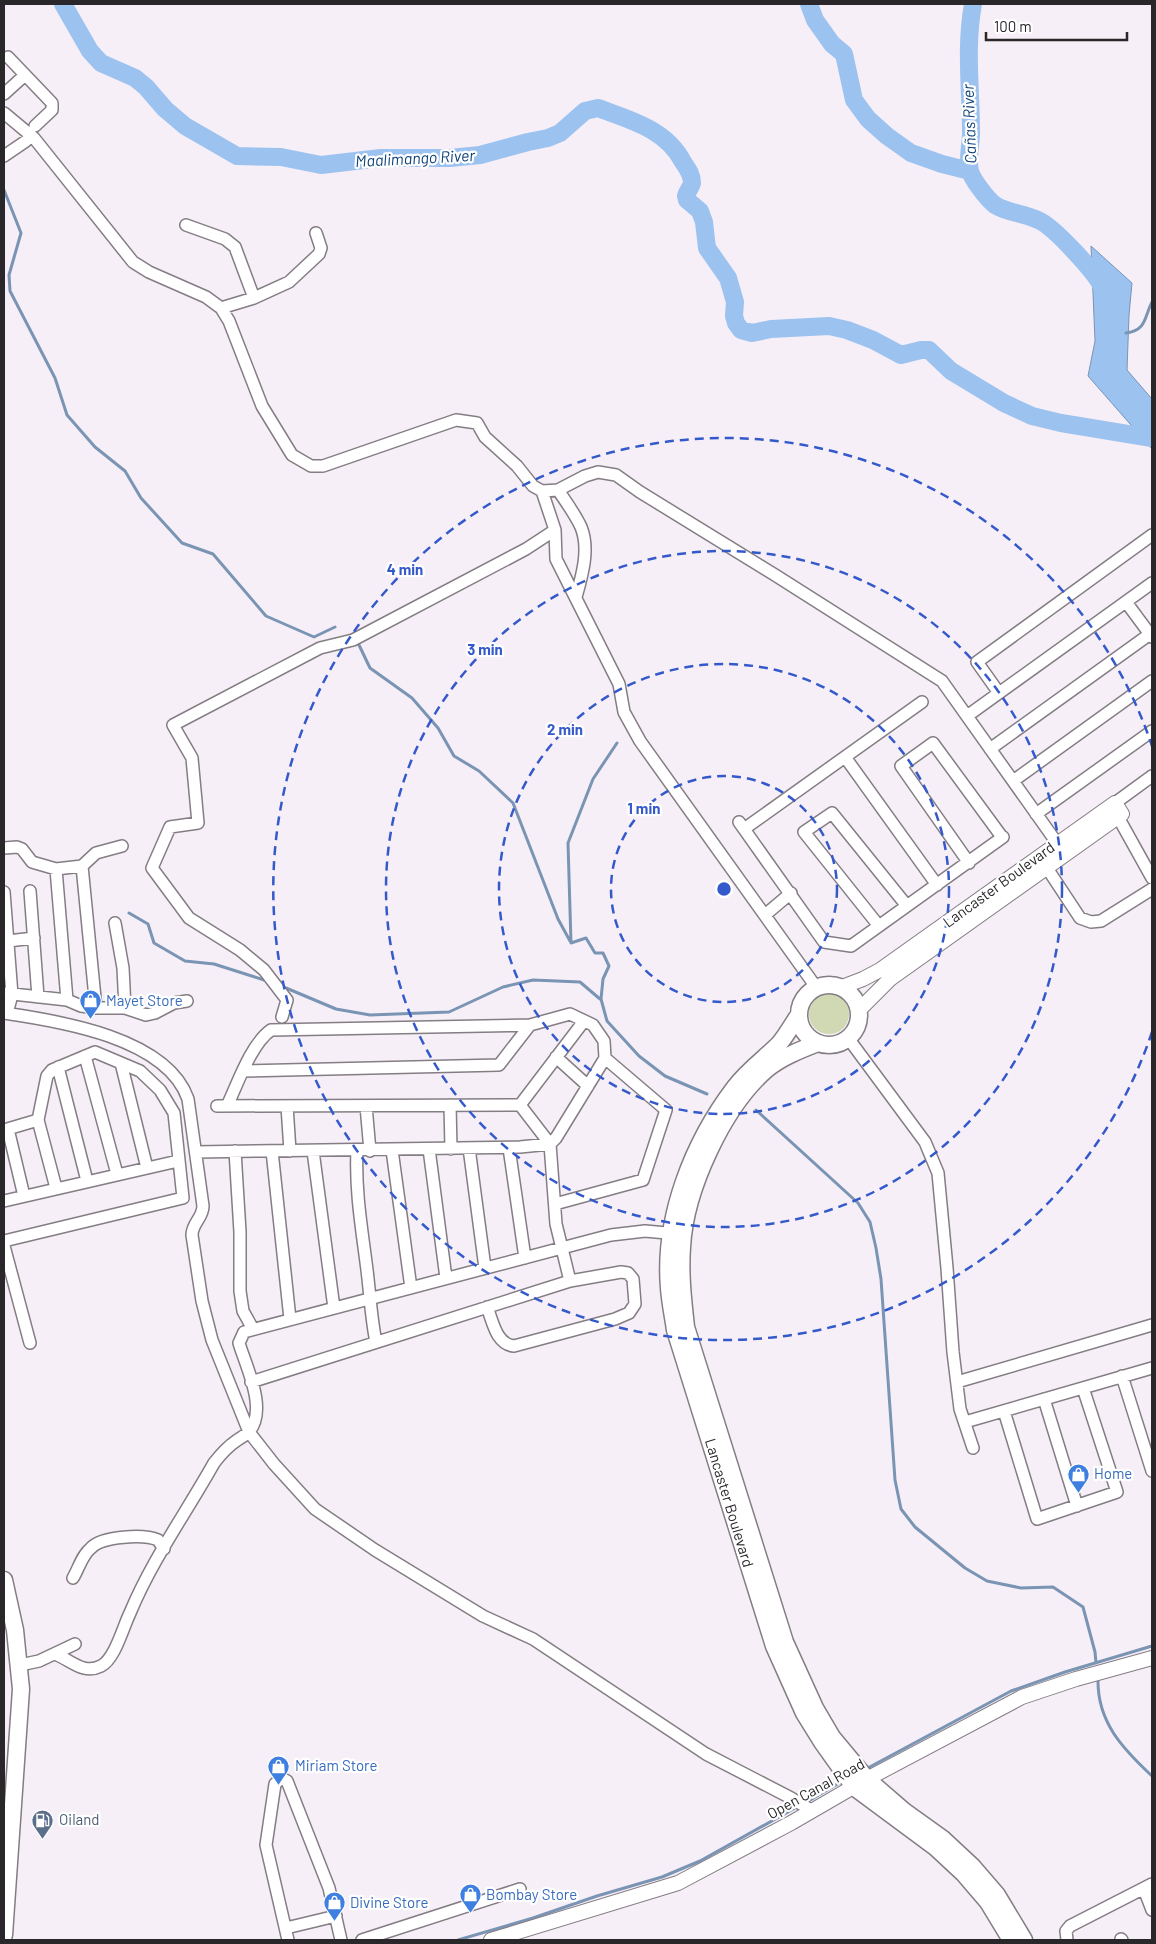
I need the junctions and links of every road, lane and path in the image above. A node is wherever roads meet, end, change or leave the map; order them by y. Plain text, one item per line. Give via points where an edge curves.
1 (8, 57) dead end
2 (25, 75) junction
3 (4, 94) edge
4 (4, 113) edge
5 (35, 126) dead end
6 (26, 140) dead end
7 (4, 156) edge
8 (186, 225) dead end
9 (316, 233) dead end
10 (254, 298) junction
11 (222, 308) junction
12 (558, 490) junction
13 (542, 491) junction
14 (554, 530) junction
15 (1152, 535) edge
16 (1152, 583) edge
17 (576, 598) junction
18 (1126, 602) junction
19 (1151, 636) edge
20 (1152, 682) edge
21 (999, 693) junction
22 (922, 702) dead end
23 (967, 716) junction
24 (1152, 731) edge
25 (990, 749) junction
26 (845, 757) junction
27 (1152, 776) edge
28 (1013, 781) junction
29 (1118, 811) junction
30 (1036, 814) junction
31 (1057, 843) junction
32 (122, 846) dead end
33 (4, 848) edge
34 (1038, 856) junction
35 (969, 862) junction
36 (82, 866) junction
37 (1047, 868) junction
38 (56, 869) junction
39 (1152, 878) edge
40 (937, 885) junction
41 (1152, 889) edge
42 (30, 891) dead end
43 (4, 892) edge
44 (791, 893) junction
45 (907, 906) junction
46 (765, 915) junction
47 (115, 923) dead end
48 (879, 926) junction
49 (34, 938) junction
50 (8, 941) junction
51 (816, 987) junction
52 (842, 987) junction
53 (8, 994) edge
54 (38, 997) junction
55 (67, 1000) junction
56 (187, 1001) dead end
57 (96, 1008) junction
58 (125, 1008) junction
59 (858, 1010) junction
60 (5, 1013) edge
61 (798, 1016) junction
62 (282, 1017) dead end
63 (584, 1021) junction
64 (530, 1025) junction
65 (848, 1038) junction
66 (818, 1043) junction
67 (86, 1056) junction
68 (556, 1057) junction
69 (605, 1058) junction
70 (121, 1063) junction
71 (58, 1068) junction
72 (243, 1071) junction
73 (588, 1086) junction
74 (450, 1105) junction
75 (520, 1105) junction
76 (287, 1106) junction
77 (366, 1106) junction
78 (38, 1120) junction
79 (6, 1129) edge
80 (550, 1144) junction
81 (469, 1148) junction
82 (509, 1148) junction
83 (429, 1149) junction
84 (451, 1149) junction
85 (392, 1150) junction
86 (235, 1151) junction
87 (272, 1151) junction
88 (290, 1151) junction
89 (313, 1151) junction
90 (357, 1151) junction
91 (370, 1151) junction
92 (196, 1152) junction
93 (178, 1161) junction
94 (147, 1168) junction
95 (117, 1174) junction
96 (87, 1181) junction
97 (56, 1188) junction
98 (24, 1196) junction
99 (4, 1201) edge
100 (555, 1204) junction
101 (678, 1234) junction
102 (4, 1241) edge
103 (4, 1246) edge
104 (562, 1248) junction
105 (525, 1258) junction
106 (485, 1268) junction
107 (446, 1278) junction
108 (570, 1281) junction
109 (411, 1288) junction
110 (371, 1298) junction
111 (487, 1307) junction
112 (334, 1308) junction
113 (290, 1319) junction
114 (1152, 1325) edge
115 (253, 1329) junction
116 (376, 1342) junction
117 (30, 1343) dead end
118 (1152, 1368) edge
119 (1122, 1376) junction
120 (251, 1382) junction
121 (957, 1382) junction
122 (1083, 1388) junction
123 (1044, 1399) junction
124 (1004, 1411) junction
125 (965, 1422) junction
126 (249, 1432) junction
127 (973, 1448) dead end
128 (1152, 1471) edge
129 (1077, 1506) junction
130 (164, 1549) junction
131 (74, 1578) dead end
132 (4, 1580) edge
133 (76, 1644) dead end
134 (56, 1654) junction
135 (1152, 1658) edge
136 (20, 1665) junction
137 (860, 1783) junction
138 (811, 1810) junction
139 (1148, 1886) edge
140 (520, 1889) dead end
141 (1152, 1910) edge
142 (336, 1916) junction
143 (286, 1928) junction
144 (4, 1935) edge
145 (288, 1940) edge
146 (341, 1940) edge
147 (362, 1940) edge
148 (491, 1940) edge
149 (1011, 1940) edge
150 (1024, 1940) edge
151 (1067, 1940) edge

1 - 2 street
2 - 3 street
2 - 5 street via 53,107
4 - 11 street via 34,138 133,262
6 - 7 street
8 - 10 street via 225,239 235,247
9 - 10 street via 321,248 319,254 289,282
10 - 11 street
11 - 13 street via 262,406 292,455 304,462 323,466 456,420 477,423 485,437 517,466 533,486
12 - 13 street
12 - 17 street via 581,528 584,541 582,574
12 - 23 street via 598,472 616,475 942,681
13 - 14 street
14 - 17 street via 556,559
14 - 62 street via 526,549 353,640 320,648 173,725 192,758 198,824 170,828 152,868 189,918 240,950 264,970 287,1000
15 - 21 street via 977,662
16 - 18 street
17 - 46 street via 619,684 624,712 640,741
18 - 19 street
18 - 21 street
19 - 25 street
20 - 28 street
21 - 23 street
22 - 26 street
23 - 25 street
24 - 30 street
25 - 28 street
26 - 40 street
26 - 44 street via 742,825
27 - 29 street, Lancaster Boulevard
28 - 30 street
29 - 31 street, Lancaster Boulevard
29 - 37 street, Lancaster Boulevard
29 - 39 street
30 - 31 street
31 - 34 street, Lancaster Boulevard
32 - 36 street via 96,853
33 - 38 street via 17,846 32,862
34 - 37 street
34 - 52 street, Lancaster Boulevard via 880,970
35 - 35 street via 1003,837 933,743 901,766
35 - 40 street
36 - 38 street
36 - 57 street
37 - 41 street via 1080,918 1091,922 1101,921
37 - 59 street, Lancaster Boulevard via 890,979
38 - 55 street
40 - 45 street
42 - 49 street
43 - 50 street
44 - 46 street
44 - 48 street via 824,942 851,946
45 - 48 street
45 - 48 street via 832,813 804,832
46 - 51 street
47 - 58 street via 123,968
49 - 50 street
49 - 54 street
50 - 53 street
51 - 52 main road via 831,984
51 - 61 main road via 802,999
52 - 59 main road via 854,999
53 - 54 street
53 - 60 street
54 - 55 street
55 - 57 street
56 - 58 street via 146,1015
57 - 58 street
59 - 65 main road via 856,1027
60 - 92 street via 80,1027 130,1044 163,1063 184,1086
61 - 66 main road via 804,1032
61 - 101 main road, Lancaster Boulevard via 780,1043 736,1086 705,1132 688,1167 677,1205
63 - 64 street via 570,1014
63 - 68 street
63 - 69 street via 593,1025 604,1041
64 - 72 street via 499,1065
64 - 72 street via 271,1030 263,1036
65 - 66 main road via 835,1044
65 - 121 street via 926,1142 938,1173
66 - 101 main road, Lancaster Boulevard via 791,1054 768,1069 745,1093 715,1137
67 - 70 street via 95,1052
67 - 71 street
67 - 95 street
68 - 73 street
68 - 75 street
69 - 73 street
69 - 100 street via 666,1110 642,1180
70 - 93 street via 140,1070 160,1090 174,1113
70 - 94 street
71 - 78 street via 47,1076
71 - 96 street
72 - 76 street via 222,1106
73 - 80 street
74 - 75 street
74 - 77 street
74 - 84 street
75 - 80 street
76 - 77 street
76 - 88 street
77 - 91 street
78 - 79 street
78 - 97 street
79 - 98 street
80 - 82 street
80 - 100 street
81 - 82 street
81 - 84 street
81 - 106 street
82 - 105 street
83 - 84 street
83 - 85 street
83 - 107 street
85 - 91 street
85 - 109 street
86 - 87 street
86 - 92 street
86 - 115 street via 240,1291 243,1311
87 - 88 street
87 - 113 street
88 - 89 street
89 - 90 street
89 - 112 street
90 - 91 street
90 - 110 street via 356,1177
92 - 126 street via 203,1206 202,1214 193,1225 192,1235 202,1301 212,1340
93 - 94 street
93 - 102 street via 183,1198
94 - 95 street
95 - 96 street
96 - 97 street
97 - 98 street
98 - 99 street
100 - 104 street
101 - 104 street via 645,1230
101 - 137 main road, Lancaster Boulevard via 686,1327 785,1642 815,1708
103 - 117 street
104 - 105 street
104 - 108 street
105 - 106 street
106 - 107 street
107 - 109 street
108 - 111 street
108 - 111 street via 628,1273 633,1279 635,1304 629,1313 615,1319 514,1346 506,1345 500,1339
109 - 110 street
110 - 112 street
110 - 116 street
111 - 116 street
112 - 113 street
113 - 115 street
114 - 121 street
115 - 120 street via 244,1332 239,1342
116 - 120 street
118 - 119 street
119 - 122 street
119 - 128 street
120 - 126 street via 258,1408
121 - 125 street
122 - 123 street
122 - 129 street via 1117,1492
123 - 124 street
123 - 129 street
124 - 125 street
124 - 129 street via 1037,1519
125 - 127 street
126 - 130 street via 226,1448 214,1462
126 - 138 street via 315,1509 375,1550 483,1616 533,1639 706,1754
130 - 131 street via 158,1540 148,1537 100,1542 86,1553
130 - 134 street via 140,1589 107,1661 86,1670
132 - 136 main road
133 - 134 street
134 - 136 street
135 - 137 street, Open Canal Road via 1022,1697
136 - 144 main road via 20,1710
137 - 138 street, Open Canal Road
137 - 149 main road, Lancaster Boulevard via 964,1874 988,1902
137 - 150 main road, Lancaster Boulevard via 904,1810 972,1866 997,1895
138 - 148 street, Open Canal Road via 678,1883
139 - 141 street
139 - 151 street via 1070,1926 1066,1931
140 - 147 street
142 - 143 street
142 - 143 street via 329,1888 287,1781 278,1780 266,1845
142 - 146 street
143 - 145 street

